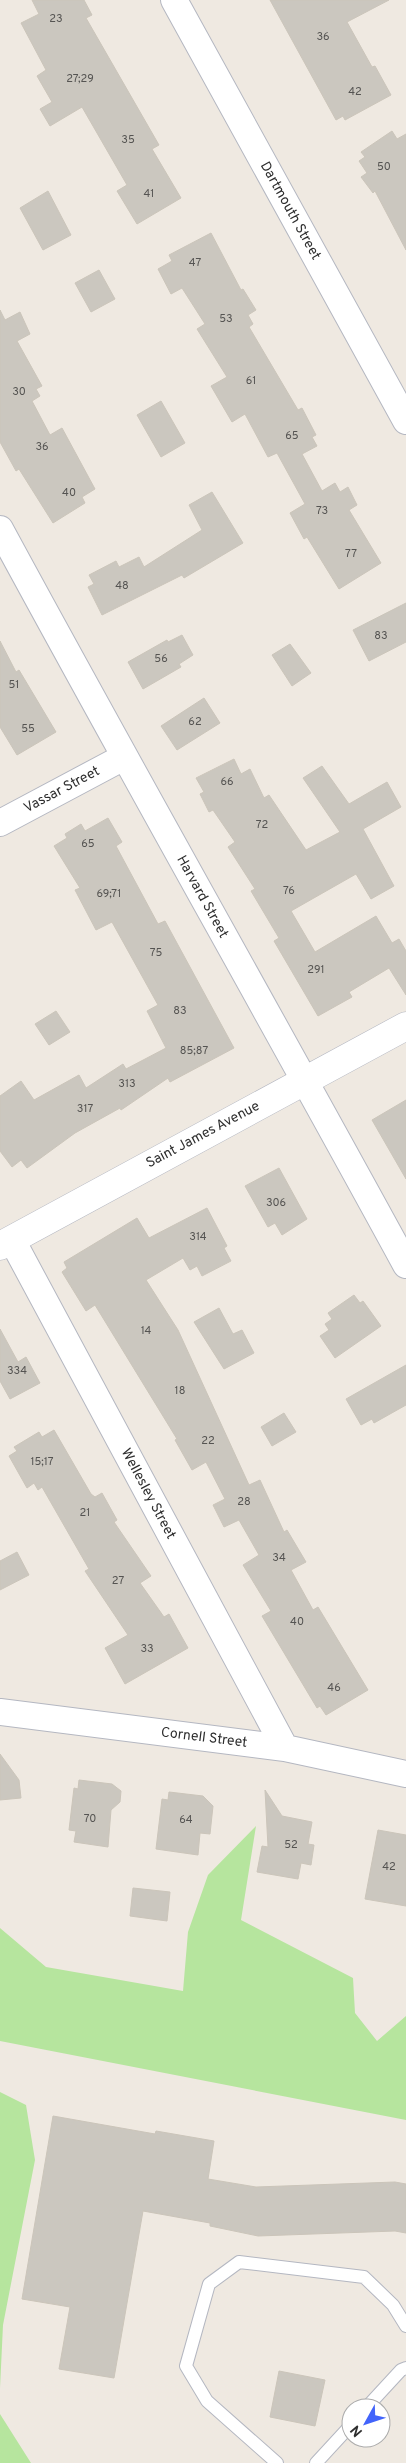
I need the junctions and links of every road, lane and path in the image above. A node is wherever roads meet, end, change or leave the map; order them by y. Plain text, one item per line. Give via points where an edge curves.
1 (174, 0) edge
2 (406, 421) edge
3 (0, 529) edge
4 (124, 757) junction
5 (0, 823) edge
6 (406, 1026) edge
7 (306, 1080) junction
8 (6, 1243) edge
9 (406, 1265) edge
10 (0, 1712) edge
11 (285, 1748) junction
12 (406, 1774) edge
13 (406, 2326) edge
14 (406, 2368) edge
15 (375, 2398) edge
16 (341, 2436) edge
17 (278, 2463) edge
18 (316, 2463) edge

1 - 2 street, Dartmouth Street
3 - 4 street, Harvard Street
4 - 5 street, Vassar Street
4 - 7 street, Harvard Street
6 - 7 main road, Saint James Avenue
7 - 8 main road, Saint James Avenue
7 - 9 street, Harvard Street
8 - 11 street, Wellesley Street
10 - 11 street, Cornell Street
11 - 12 street, Cornell Street
13 - 17 lane via 393,2305 364,2277 239,2262 209,2284 186,2366 207,2402
14 - 15 lane
16 - 18 lane

